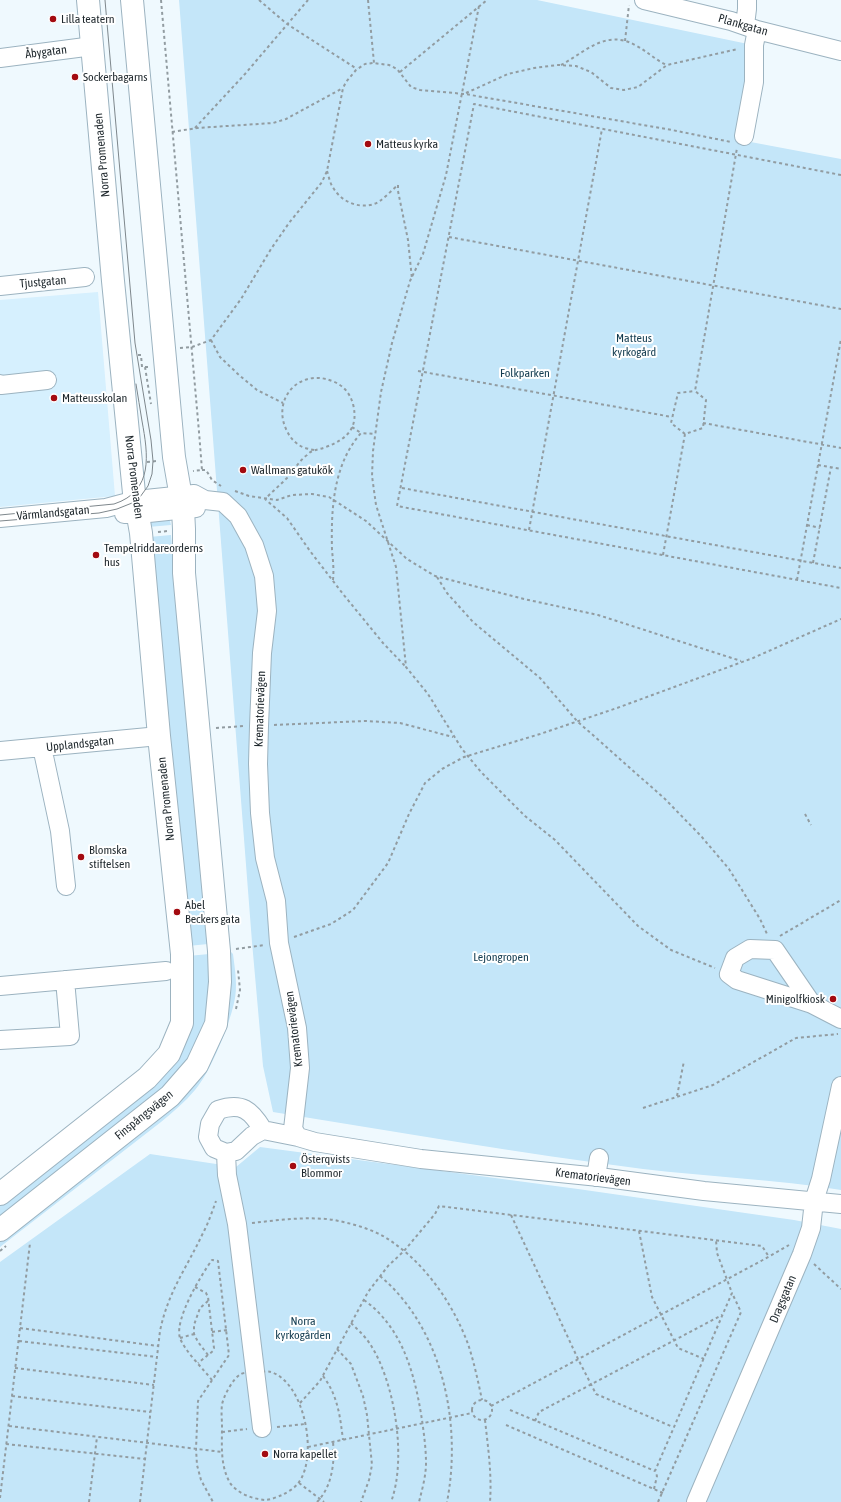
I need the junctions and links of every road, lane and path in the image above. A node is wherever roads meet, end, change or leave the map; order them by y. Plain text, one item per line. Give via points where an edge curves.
1 (88, 0) edge
2 (132, 0) edge
3 (161, 0) edge
4 (259, 0) edge
5 (308, 0) edge
6 (368, 0) edge
7 (486, 0) edge
8 (630, 0) edge
9 (644, 0) edge
10 (747, 0) edge
11 (479, 6) junction
12 (287, 24) junction
13 (752, 33) junction
14 (625, 41) junction
15 (93, 46) junction
16 (841, 51) edge
17 (0, 58) edge
18 (374, 63) junction
19 (560, 65) junction
20 (667, 65) junction
21 (358, 69) junction
22 (400, 72) junction
23 (343, 88) junction
24 (463, 93) junction
25 (194, 129) junction
26 (602, 129) junction
27 (172, 132) junction
28 (741, 137) junction
29 (736, 154) junction
30 (327, 171) junction
31 (841, 175) edge
32 (449, 237) junction
33 (578, 261) junction
34 (85, 278) dead end
35 (412, 279) junction
36 (0, 286) edge
37 (713, 286) junction
38 (841, 309) edge
39 (841, 339) edge
40 (210, 340) junction
41 (192, 347) junction
42 (141, 355) dead end
43 (145, 367) dead end
44 (418, 371) dead end
45 (423, 372) junction
46 (47, 380) dead end
47 (0, 384) edge
48 (695, 391) junction
49 (553, 396) junction
50 (282, 403) junction
51 (672, 417) junction
52 (703, 423) junction
53 (352, 427) junction
54 (361, 433) junction
55 (375, 434) junction
56 (685, 434) junction
57 (821, 444) junction
58 (841, 448) edge
59 (314, 450) junction
60 (818, 465) junction
61 (830, 467) junction
62 (841, 469) edge
63 (202, 470) junction
64 (227, 488) dead end
65 (401, 488) junction
66 (233, 490) dead end
67 (265, 499) junction
68 (333, 500) junction
69 (183, 505) junction
70 (532, 512) junction
71 (139, 516) junction
72 (0, 518) edge
73 (807, 525) junction
74 (820, 528) junction
75 (529, 530) junction
76 (666, 536) junction
77 (387, 540) junction
78 (663, 555) junction
79 (801, 561) junction
80 (813, 563) junction
81 (841, 568) edge
82 (436, 576) junction
83 (797, 580) junction
84 (333, 581) junction
85 (841, 588) edge
86 (841, 619) edge
87 (743, 662) junction
88 (406, 667) junction
89 (577, 721) junction
90 (259, 726) junction
91 (198, 730) junction
92 (159, 736) junction
93 (453, 737) junction
94 (42, 747) junction
95 (0, 751) edge
96 (468, 756) junction
97 (805, 814) dead end
98 (811, 825) dead end
99 (66, 886) dead end
100 (841, 900) edge
101 (280, 942) junction
102 (773, 946) junction
103 (220, 959) junction
104 (166, 971) dead end
105 (729, 974) junction
106 (65, 980) junction
107 (0, 986) edge
108 (812, 1004) junction
109 (841, 1019) edge
110 (841, 1034) edge
111 (0, 1040) edge
112 (684, 1061) dead end
113 (841, 1086) edge
114 (677, 1096) junction
115 (643, 1108) dead end
116 (263, 1130) junction
117 (298, 1137) junction
118 (226, 1153) junction
119 (599, 1158) dead end
120 (227, 1175) junction
121 (596, 1177) junction
122 (0, 1194) edge
123 (814, 1201) junction
124 (841, 1204) edge
125 (511, 1215) junction
126 (12, 1220) edge
127 (237, 1224) junction
128 (639, 1231) junction
129 (716, 1240) junction
130 (30, 1243) dead end
131 (804, 1249) junction
132 (404, 1250) junction
133 (768, 1257) junction
134 (380, 1276) junction
135 (726, 1280) junction
136 (195, 1287) junction
137 (841, 1289) edge
138 (732, 1293) junction
139 (364, 1300) junction
140 (208, 1301) junction
141 (661, 1315) junction
142 (723, 1315) junction
143 (351, 1323) junction
144 (20, 1328) junction
145 (226, 1330) junction
146 (212, 1332) junction
147 (194, 1334) junction
148 (180, 1338) junction
149 (19, 1341) junction
150 (674, 1341) junction
151 (158, 1346) junction
152 (337, 1349) junction
153 (208, 1355) junction
154 (157, 1357) junction
155 (704, 1359) junction
156 (578, 1360) junction
157 (198, 1363) junction
158 (16, 1368) junction
159 (323, 1376) junction
160 (212, 1380) junction
161 (154, 1385) junction
162 (591, 1385) junction
163 (12, 1396) junction
164 (482, 1400) junction
165 (300, 1403) dead end
166 (491, 1406) junction
167 (510, 1410) dead end
168 (151, 1412) junction
169 (472, 1414) junction
170 (450, 1418) junction
171 (484, 1420) junction
172 (535, 1421) junction
173 (422, 1424) junction
174 (506, 1425) dead end
175 (9, 1426) junction
176 (262, 1428) dead end
177 (674, 1428) junction
178 (397, 1429) junction
179 (369, 1435) junction
180 (97, 1437) junction
181 (343, 1440) junction
182 (333, 1442) junction
183 (147, 1443) junction
184 (6, 1444) junction
185 (308, 1447) dead end
186 (196, 1449) junction
187 (222, 1452) dead end
188 (95, 1453) junction
189 (145, 1459) junction
190 (654, 1471) junction
191 (299, 1483) dead end
192 (654, 1489) junction
193 (663, 1493) junction
194 (0, 1498) edge
195 (320, 1499) junction
196 (89, 1502) edge
197 (140, 1502) edge
198 (213, 1502) edge
199 (317, 1502) edge
200 (324, 1502) edge
201 (362, 1502) edge
202 (391, 1502) edge
203 (419, 1502) edge
204 (447, 1502) edge
205 (490, 1502) edge
206 (658, 1502) edge
207 (696, 1502) edge

1 - 15 main road, Norra Promenaden
2 - 69 main road via 174,457
3 - 27 path
4 - 12 path
5 - 12 path
6 - 18 path
7 - 11 path
8 - 14 path
9 - 13 street, Plankgatan
10 - 13 street
11 - 22 path
11 - 24 path
12 - 21 path
12 - 25 path
13 - 16 street, Plankgatan
13 - 20 path
13 - 28 street via 754,82
14 - 19 path via 619,39 601,42
14 - 20 path
15 - 17 street, Åbygatan
15 - 71 main road, Norra Promenaden via 113,281
18 - 21 path via 365,64
18 - 22 path via 389,65
19 - 20 path via 576,66 591,72 611,88 624,90 638,87
19 - 24 path via 508,74
21 - 23 path
22 - 24 path via 412,87 420,90
23 - 25 path via 286,119 273,123
23 - 30 path
24 - 28 path via 732,142
24 - 35 path via 444,182 423,254
25 - 27 path
26 - 29 path
26 - 32 path via 474,104
26 - 33 path
27 - 41 path
28 - 29 path
29 - 31 path
29 - 37 path
30 - 35 path via 333,188 351,204 375,204 398,185
30 - 40 path via 322,182 288,223 241,299
32 - 33 path
32 - 45 path
33 - 37 path
33 - 49 path
34 - 36 street, Tjustgatan
35 - 55 path via 392,343
37 - 38 path
37 - 48 path
39 - 57 path
40 - 41 path
40 - 50 path via 220,356 239,375 257,390
41 - 63 path
42 - 43 path via 142,367
44 - 45 path
45 - 49 path
45 - 65 path
46 - 47 street
48 - 51 path via 678,393
48 - 52 path via 706,400
49 - 51 path
49 - 70 path
50 - 53 path via 296,385 307,379 328,379 346,389 352,400 355,411
50 - 59 path via 284,424 290,437 300,446
51 - 56 path via 671,423
52 - 56 path via 703,428
52 - 57 path
53 - 54 path
53 - 59 path via 349,434 339,442
54 - 55 path
54 - 68 path via 345,456
55 - 77 path via 372,476 376,505
56 - 76 path
57 - 58 path
57 - 60 path
59 - 67 path via 307,454
60 - 61 path
60 - 73 path
61 - 62 path
61 - 74 path
63 - 64 path via 206,470 212,480
63 - 69 path via 192,471
65 - 70 path
65 - 75 path via 398,506
66 - 67 path
67 - 68 path via 277,500 292,495 312,494
67 - 84 path via 287,518
68 - 77 path via 366,521
68 - 84 path
69 - 71 street, Värmlandsgatan
69 - 71 path
69 - 90 street, Krematorievägen via 223,502 238,516 254,545 264,576 267,611 262,653
69 - 91 main road via 184,573
70 - 75 path
70 - 76 path
71 - 72 street, Värmlandsgatan via 106,508
71 - 92 main road, Norra Promenaden
73 - 74 path
73 - 79 path
74 - 80 path
75 - 78 path
76 - 78 path
76 - 79 path
77 - 82 path via 407,559
77 - 88 path via 396,567
78 - 83 path
79 - 80 path
79 - 83 path
80 - 81 path
82 - 87 path via 598,615
82 - 89 path via 447,593 473,622 540,678
83 - 85 path
84 - 88 path via 383,643
86 - 87 path
87 - 89 path
88 - 93 path via 428,694
89 - 96 path
89 - 102 path via 665,799 701,836 729,869 760,919
90 - 91 path
90 - 93 path via 393,722
90 - 101 street, Krematorievägen via 260,813 266,858 276,901
91 - 103 main road
92 - 94 street, Upplandsgatan
92 - 122 main road, Norra Promenaden via 182,954 182,1023 169,1054 147,1078
93 - 96 path
94 - 95 street, Upplandsgatan
94 - 99 street via 60,831
96 - 101 path via 442,769 425,783 388,863 353,910 332,924
96 - 105 path via 525,816 555,840 638,926 671,950
97 - 98 path
100 - 102 path
101 - 103 path
101 - 117 street, Krematorievägen via 297,1034 300,1068 293,1129
102 - 105 street via 750,949 735,958
102 - 108 street
103 - 126 main road, Finspångsvägen via 216,1024 197,1065 170,1096
104 - 106 street
105 - 108 street via 737,980
106 - 107 street
106 - 111 street via 70,1036
108 - 109 street
110 - 114 path via 796,1038 712,1085
112 - 114 path
113 - 123 street, Dragsgatan
114 - 115 path
116 - 117 street
116 - 118 street via 252,1136 236,1151
116 - 118 street via 256,1118 245,1109 230,1106 218,1110 210,1124 208,1137 214,1148
117 - 121 street, Krematorievägen via 421,1159
118 - 120 street
119 - 121 street
120 - 127 street
120 - 151 path via 203,1235 174,1286 164,1312
121 - 123 street, Krematorievägen via 704,1191
123 - 124 street, Krematorievägen
123 - 131 street, Dragsgatan via 811,1228
125 - 128 path
125 - 132 path via 439,1206 436,1214
125 - 156 path
127 - 132 path via 306,1219 333,1220 359,1226
127 - 176 street
128 - 129 path
128 - 141 path via 652,1297
129 - 133 path via 762,1246
129 - 135 path via 716,1253
130 - 144 path
131 - 133 path via 789,1245
131 - 137 path
131 - 207 street, Dragsgatan
132 - 134 path
132 - 164 path via 424,1271 456,1317 468,1344
133 - 135 path
134 - 139 path
134 - 170 path via 403,1298 425,1331 440,1370
135 - 138 path
135 - 141 path
136 - 140 path via 206,1293
136 - 145 path via 212,1260 218,1261
136 - 148 path via 183,1312
138 - 142 path
138 - 193 path via 741,1312
139 - 143 path
139 - 173 path via 388,1322 398,1339 414,1377
140 - 146 path
140 - 147 path via 200,1308 194,1325
141 - 150 path
141 - 156 path
142 - 150 path
142 - 155 path
143 - 152 path
143 - 178 path via 361,1332 379,1359
144 - 149 path
144 - 151 path
145 - 146 path
145 - 160 path via 229,1355
146 - 153 path via 214,1348
147 - 148 path
147 - 153 path
148 - 157 path
149 - 154 path
149 - 158 path
150 - 155 path via 678,1348
150 - 162 path
151 - 154 path
152 - 159 path
152 - 179 path via 351,1364 358,1379
153 - 157 path
154 - 161 path
155 - 177 path
156 - 162 path
156 - 166 path
157 - 160 path
158 - 161 path
158 - 163 path
159 - 165 path
159 - 181 path via 335,1398
160 - 186 path via 198,1401
161 - 168 path
162 - 172 path via 539,1412
162 - 177 path via 596,1394
163 - 168 path
163 - 175 path
164 - 166 path
164 - 169 path via 476,1401 472,1406
166 - 171 path via 490,1417
167 - 172 path
168 - 183 path
169 - 170 path
169 - 171 path via 479,1420
170 - 173 path
170 - 204 path via 452,1452
171 - 205 path
172 - 190 path
173 - 178 path
173 - 203 path via 426,1463
174 - 192 path
175 - 180 path
175 - 184 path
177 - 190 path
178 - 179 path
178 - 202 path via 397,1478
179 - 181 path
179 - 201 path via 372,1465
180 - 183 path
180 - 188 path
181 - 182 path
182 - 185 path
182 - 195 path via 330,1478
183 - 186 path
183 - 189 path
184 - 188 path
184 - 194 path
186 - 187 path
186 - 198 path via 201,1480
188 - 189 path
188 - 196 path
189 - 197 path
190 - 192 path via 657,1476
191 - 195 path
192 - 193 path
193 - 206 path
195 - 199 path
195 - 200 path

